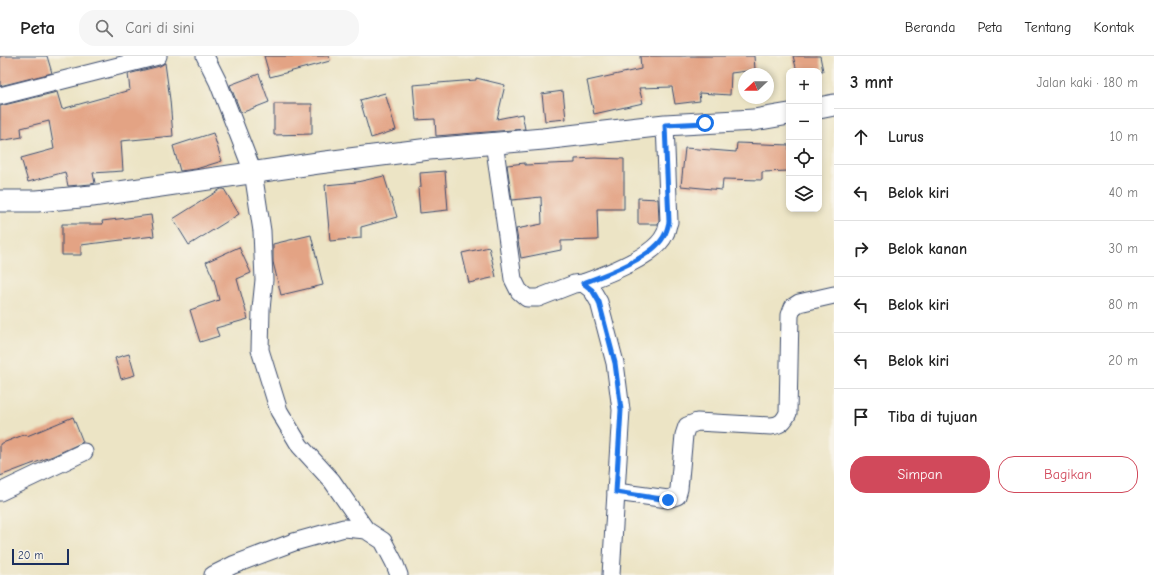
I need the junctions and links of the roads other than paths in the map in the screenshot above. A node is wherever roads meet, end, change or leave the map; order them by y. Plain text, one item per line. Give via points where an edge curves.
1 (158, 56) edge
2 (205, 56) edge
3 (0, 96) edge
4 (834, 105) edge
5 (822, 107) edge
6 (786, 115) edge
7 (665, 125) junction
8 (494, 142) junction
9 (253, 172) junction
10 (0, 201) edge
11 (583, 283) junction
12 (834, 295) edge
13 (84, 452) dead end
14 (0, 492) edge
15 (616, 492) junction
16 (366, 530) junction
17 (213, 575) edge
18 (399, 575) edge
19 (611, 575) edge

1 - 3 street
2 - 9 street via 218,82
4 - 5 street
6 - 7 street via 754,120
7 - 8 street via 558,138
7 - 11 street via 669,222 665,235 657,245 636,261
8 - 9 street
8 - 11 street via 513,279 519,291 527,298 538,298
9 - 10 street via 92,196
9 - 16 street via 262,231 264,280 260,350 279,411 300,446 332,481
11 - 15 street via 592,290 599,302 615,363 621,410
12 - 15 street via 799,303 793,307 790,315 788,413 785,420 779,425 771,426 697,422 687,426 680,489 676,496 668,500
13 - 14 street
15 - 19 street
16 - 17 street via 344,528 294,542
16 - 18 street via 383,542

